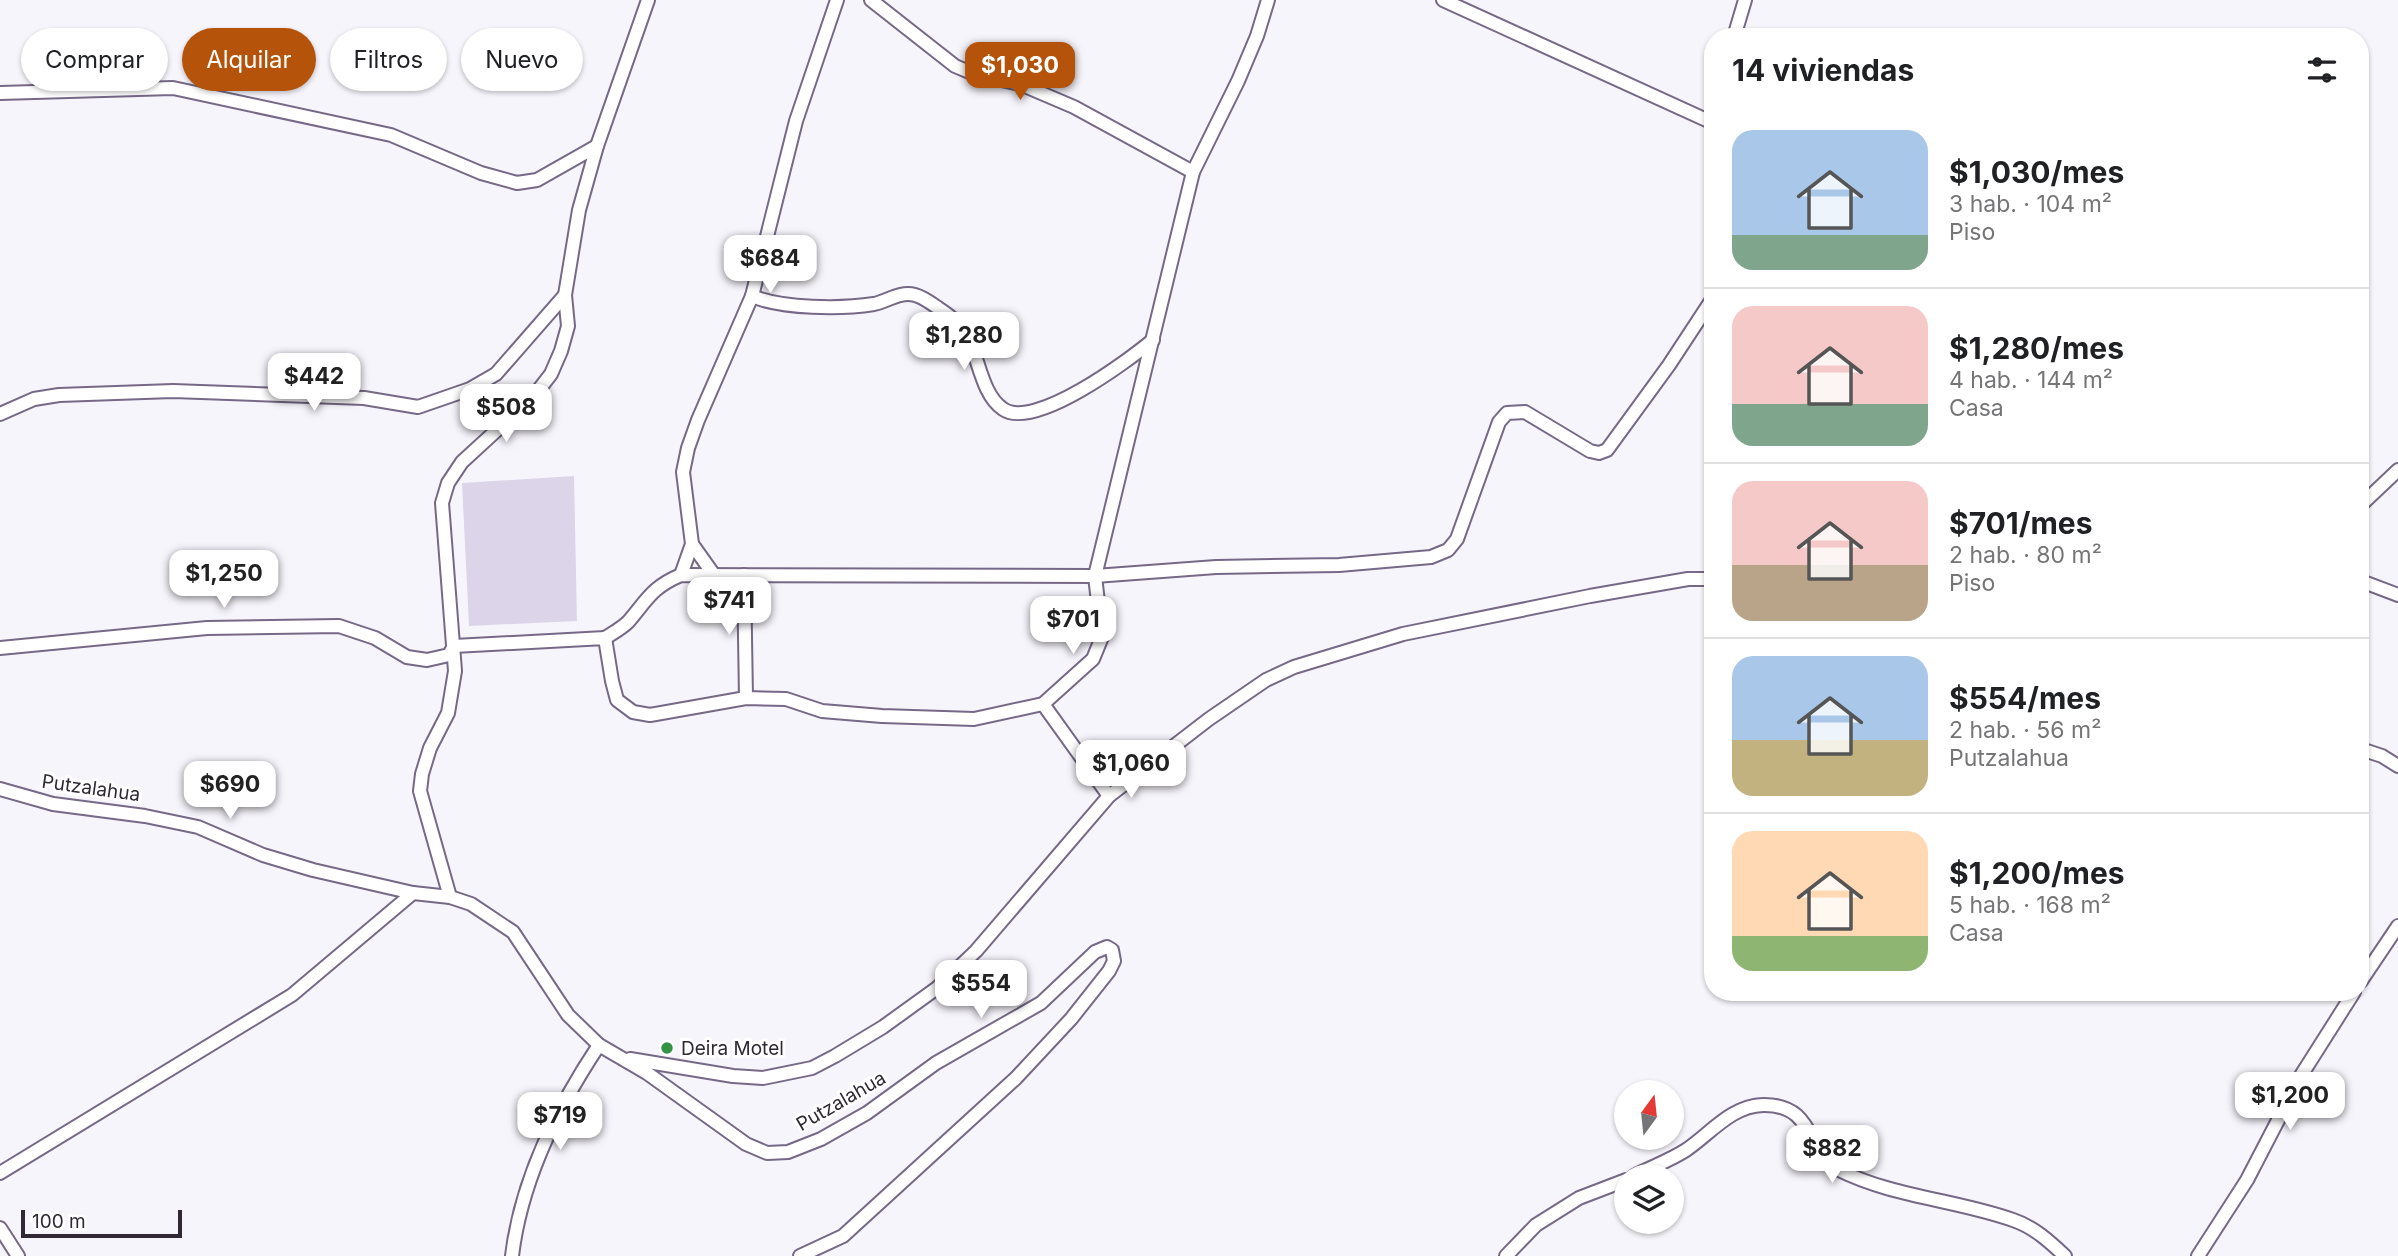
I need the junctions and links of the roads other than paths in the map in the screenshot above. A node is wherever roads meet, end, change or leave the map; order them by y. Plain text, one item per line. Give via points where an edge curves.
1 (648, 0) edge
2 (837, 0) edge
3 (871, 0) edge
4 (1268, 0) edge
5 (1443, 0) edge
6 (1745, 0) edge
7 (1737, 28) edge
8 (0, 93) edge
9 (1704, 115) edge
10 (597, 146) junction
11 (1193, 172) junction
12 (565, 295) junction
13 (752, 296) junction
14 (1704, 312) edge
15 (1153, 340) junction
16 (0, 414) edge
17 (2398, 470) edge
18 (2369, 497) edge
19 (692, 544) junction
20 (681, 575) junction
21 (714, 575) junction
22 (744, 575) junction
23 (1095, 576) junction
24 (1704, 579) edge
25 (2369, 583) edge
26 (2398, 595) edge
27 (606, 638) junction
28 (454, 646) junction
29 (0, 648) edge
30 (746, 698) junction
31 (1043, 704) junction
32 (2369, 752) edge
33 (2398, 766) edge
34 (0, 789) edge
35 (1109, 796) junction
36 (413, 893) junction
37 (450, 897) junction
38 (2398, 926) edge
39 (2369, 969) edge
40 (2348, 1001) edge
41 (599, 1045) junction
42 (620, 1057) junction
43 (1658, 1164) edge
44 (0, 1172) edge
45 (1614, 1185) edge
46 (0, 1228) edge
47 (18, 1256) edge
48 (512, 1256) edge
49 (800, 1256) edge
50 (1506, 1256) edge
51 (2065, 1256) edge
52 (2199, 1256) edge

1 - 10 street
2 - 13 street via 796,121
3 - 11 street via 956,66 1020,84 1074,107
4 - 11 street via 1238,81
5 - 9 street
6 - 7 street
8 - 10 street via 184,90 391,135 517,183 537,180
10 - 12 street via 579,210
11 - 15 street
12 - 16 street via 496,374 470,389 418,407 364,398 173,391 59,395 34,399
12 - 28 street via 568,326 551,374 534,396 462,462 448,483 442,503
13 - 15 street via 782,305 826,306 863,306 906,294 918,296 960,326 994,400 1017,414 1077,393
13 - 19 street via 688,448 683,472
14 - 23 street via 1607,450 1590,451 1525,412 1507,413 1499,422 1457,539 1448,550 1431,557 1339,565 1216,567
15 - 23 street
17 - 18 street
19 - 20 street
19 - 21 street
20 - 21 street
20 - 27 street via 663,582 626,624
21 - 22 street
22 - 23 street
22 - 30 street
23 - 31 street via 1102,637 1093,659
24 - 35 street via 1590,596 1403,634 1294,667 1266,680 1209,719
25 - 26 street
27 - 28 street
27 - 30 street via 617,700 633,712 650,715
28 - 29 street via 449,655 427,660 407,657 375,638 339,626 257,626
28 - 37 street via 449,713 430,748 420,791
30 - 31 street via 786,698 822,711 974,719
31 - 35 street
32 - 33 street
34 - 36 street, Putzalahua via 53,804 198,827 263,855
35 - 42 street via 976,951 937,988 883,1027 812,1068 748,1078
36 - 37 street, Putzalahua
36 - 44 street via 292,995
37 - 41 street, Putzalahua via 471,904 513,932 568,1015
38 - 39 street
40 - 52 street via 2301,1074 2247,1180
41 - 42 street, Putzalahua
41 - 48 street via 549,1136 524,1196
42 - 49 street, Putzalahua via 746,1144 767,1153 788,1152 867,1113 936,1063 1041,1003 1095,952 1107,947 1112,950 1114,961 1109,971 1016,1078 843,1236
43 - 51 street via 1685,1151 1744,1108 1786,1108 1807,1125 1837,1169 2014,1220 2043,1235
45 - 50 street via 1579,1198 1536,1225
46 - 47 street

